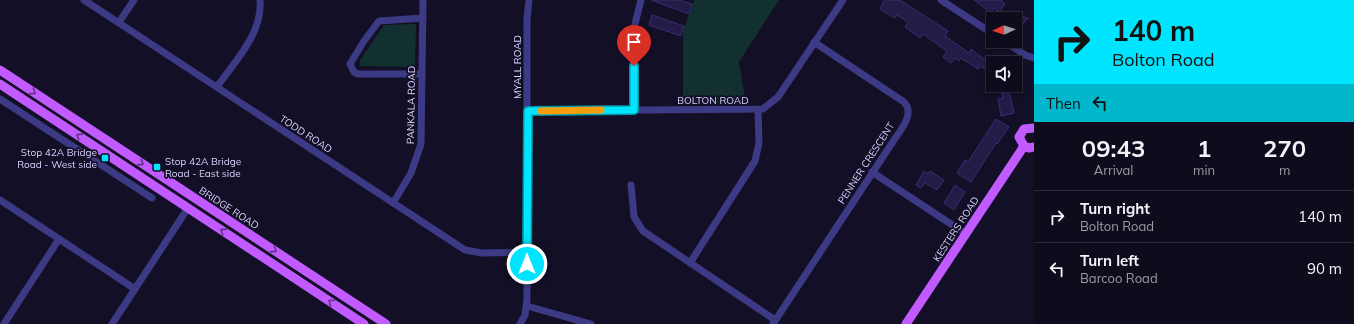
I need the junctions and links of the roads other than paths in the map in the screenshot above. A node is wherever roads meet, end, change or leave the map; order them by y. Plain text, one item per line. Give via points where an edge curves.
1 (84, 0) edge
2 (134, 0) edge
3 (260, 0) edge
4 (423, 0) edge
5 (529, 0) edge
6 (641, 0) edge
7 (843, 0) edge
8 (941, 0) edge
9 (423, 18) junction
10 (119, 22) junction
11 (986, 29) edge
12 (814, 42) junction
13 (1014, 48) edge
14 (1034, 58) edge
15 (0, 70) edge
16 (422, 74) junction
17 (0, 84) edge
18 (217, 87) junction
19 (0, 99) edge
20 (634, 110) junction
21 (758, 110) junction
22 (528, 111) junction
23 (1034, 128) edge
24 (1024, 146) junction
25 (1034, 147) edge
26 (872, 172) junction
27 (151, 184) junction
28 (631, 185) dead end
29 (138, 188) junction
30 (152, 198) dead end
31 (194, 198) junction
32 (0, 200) edge
33 (392, 203) junction
34 (188, 208) junction
35 (966, 234) junction
36 (60, 239) junction
37 (527, 252) junction
38 (690, 263) junction
39 (135, 289) junction
40 (527, 306) junction
41 (774, 322) edge
42 (4, 324) edge
43 (112, 324) edge
44 (364, 324) edge
45 (386, 324) edge
46 (520, 324) edge
47 (591, 324) edge
48 (906, 324) edge

1 - 10 street, TODD ROAD
2 - 10 street
3 - 18 street via 261,13 257,26
4 - 9 street, PANKALA ROAD
5 - 22 street, MYALL ROAD
6 - 20 street via 634,28
7 - 12 street, BOLTON ROAD
8 - 11 street
9 - 16 street, PANKALA ROAD
9 - 16 street via 379,21 350,64 352,70 358,74
10 - 18 street, TODD ROAD
12 - 21 street, BOLTON ROAD via 775,100
12 - 26 street, PENNER CRESCENT via 904,102 908,108 907,118
13 - 14 street
15 -> 31 main road, BRIDGE ROAD
16 - 33 street, PANKALA ROAD via 420,149 411,173
27 -> 17 main road
18 - 33 street, TODD ROAD
19 - 29 street
20 - 21 street, BOLTON ROAD
20 - 22 street, BOLTON ROAD
21 - 38 street via 759,143 755,161
22 - 37 street, MYALL ROAD
23 - 24 main road via 1027,128 1021,132 1020,140
24 - 25 main road
24 - 35 main road, KESTERS ROAD
26 - 35 street
26 - 41 street, PENNER CRESCENT
27 - 29 street
27 - 34 main road
28 - 38 street via 633,214 637,224 648,235
29 - 30 street
31 - 34 main road
31 -> 45 main road, BRIDGE ROAD
32 - 36 street
33 - 37 street, TODD ROAD via 468,252
34 - 39 street
44 -> 34 main road
35 - 48 main road, KESTERS ROAD
36 - 39 street
36 - 42 street
37 - 40 street, MYALL ROAD
38 - 41 street
39 - 43 street
40 - 46 street, MYALL ROAD
40 - 47 street

